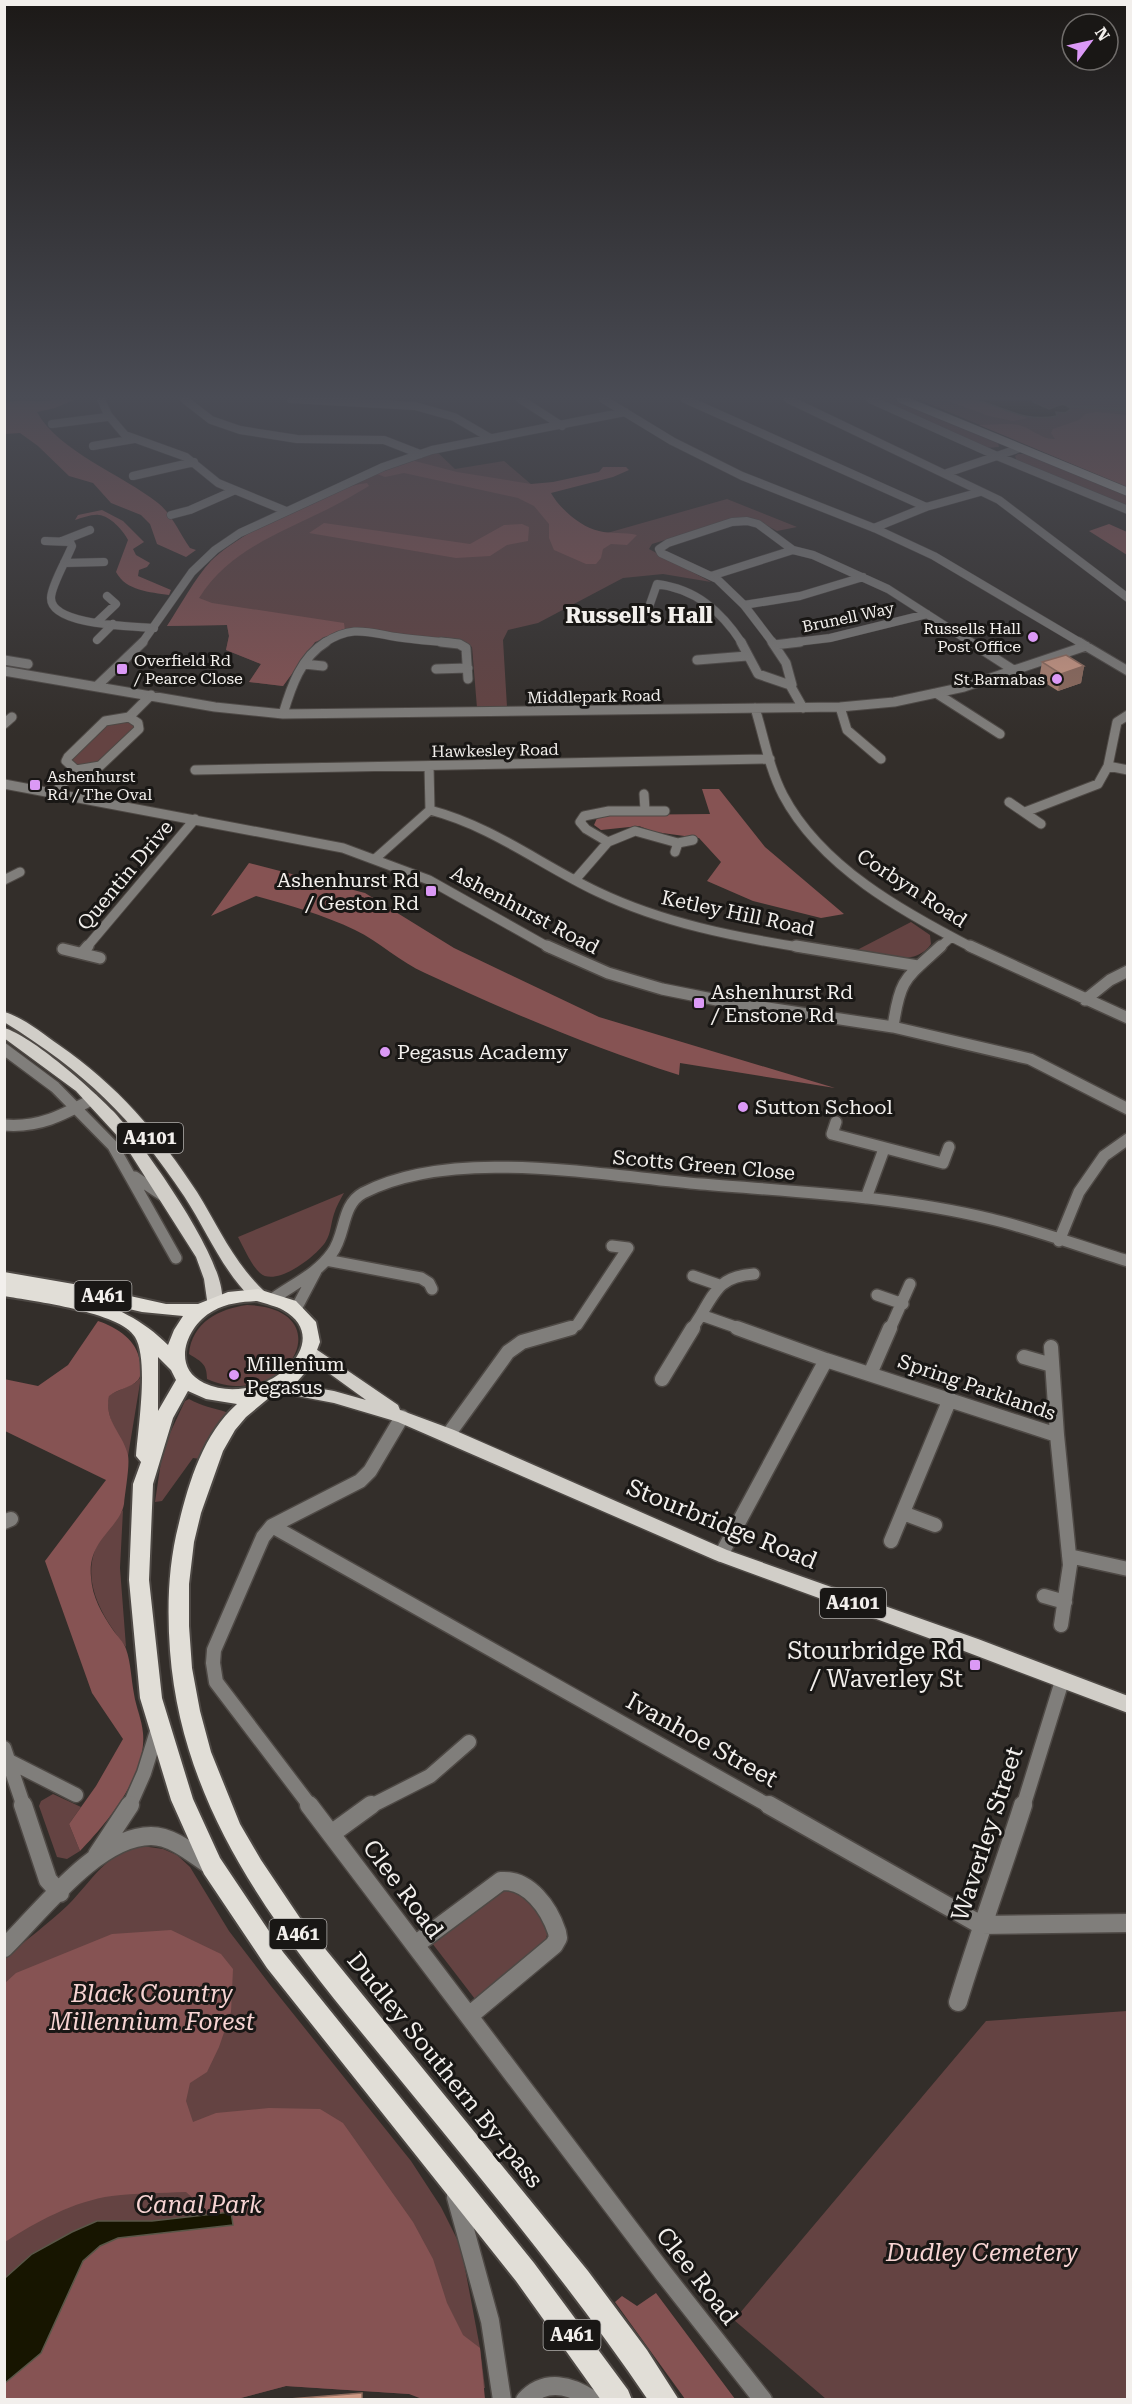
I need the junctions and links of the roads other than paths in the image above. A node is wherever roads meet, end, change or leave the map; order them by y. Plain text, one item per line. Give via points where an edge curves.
1 (185, 511) edge
2 (286, 511) edge
3 (831, 511) edge
4 (916, 511) edge
5 (1015, 511) edge
6 (171, 515) dead end
7 (874, 528) junction
8 (90, 530) dead end
9 (45, 541) dead end
10 (62, 541) junction
11 (793, 550) junction
12 (104, 562) dead end
13 (64, 563) junction
14 (711, 576) junction
15 (863, 577) junction
16 (107, 596) dead end
17 (1128, 598) edge
18 (650, 604) dead end
19 (744, 605) junction
20 (927, 614) junction
21 (97, 622) junction
22 (113, 624) junction
23 (154, 628) junction
24 (97, 640) dead end
25 (774, 645) junction
26 (1086, 646) junction
27 (747, 656) junction
28 (697, 660) dead end
29 (9, 661) edge
30 (28, 664) dead end
31 (304, 664) junction
32 (323, 666) dead end
33 (468, 668) junction
34 (436, 669) dead end
35 (5, 671) edge
36 (1015, 671) junction
37 (1128, 671) edge
38 (468, 679) dead end
39 (792, 685) junction
40 (97, 686) junction
41 (936, 693) junction
42 (151, 695) junction
43 (840, 707) junction
44 (755, 708) junction
45 (803, 708) junction
46 (283, 714) junction
47 (1128, 715) edge
48 (12, 717) dead end
49 (129, 717) junction
50 (4, 724) edge
51 (1000, 734) dead end
52 (770, 759) junction
53 (881, 759) dead end
54 (429, 766) junction
55 (1108, 766) junction
56 (76, 770) junction
57 (195, 770) dead end
58 (1128, 770) edge
59 (4, 784) edge
60 (54, 794) junction
61 (644, 794) dead end
62 (1009, 802) dead end
63 (430, 810) junction
64 (645, 810) junction
65 (665, 811) dead end
66 (1025, 812) junction
67 (195, 819) junction
68 (1041, 824) dead end
69 (693, 840) dead end
70 (608, 842) junction
71 (376, 858) junction
72 (20, 872) dead end
73 (4, 880) edge
74 (575, 880) junction
75 (950, 938) junction
76 (63, 949) dead end
77 (82, 953) junction
78 (100, 958) dead end
79 (918, 966) junction
80 (1128, 971) edge
81 (1085, 1000) junction
82 (4, 1016) edge
83 (1128, 1018) edge
84 (892, 1027) junction
85 (4, 1032) edge
86 (4, 1049) edge
87 (93, 1099) junction
88 (76, 1108) junction
89 (1128, 1109) edge
90 (836, 1122) dead end
91 (4, 1125) edge
92 (1128, 1139) edge
93 (949, 1147) dead end
94 (884, 1149) junction
95 (130, 1173) junction
96 (866, 1197) junction
97 (169, 1200) junction
98 (1059, 1241) junction
99 (612, 1246) dead end
100 (176, 1258) dead end
101 (1128, 1261) edge
102 (322, 1264) junction
103 (754, 1274) dead end
104 (693, 1276) dead end
105 (4, 1278) edge
106 (910, 1284) dead end
107 (719, 1285) junction
108 (432, 1289) dead end
109 (4, 1290) edge
110 (877, 1296) dead end
111 (266, 1297) junction
112 (903, 1304) junction
113 (208, 1306) junction
114 (296, 1309) junction
115 (701, 1315) junction
116 (141, 1330) junction
117 (1051, 1347) dead end
118 (310, 1351) junction
119 (1024, 1357) dead end
120 (826, 1360) junction
121 (1052, 1365) junction
122 (181, 1372) junction
123 (870, 1374) junction
124 (662, 1379) dead end
125 (270, 1390) junction
126 (950, 1399) junction
127 (402, 1417) junction
128 (448, 1435) junction
129 (1057, 1435) junction
130 (143, 1484) junction
131 (903, 1513) junction
132 (935, 1525) dead end
133 (272, 1526) junction
134 (891, 1541) dead end
135 (721, 1555) junction
136 (1069, 1556) junction
137 (1128, 1569) edge
138 (1044, 1596) dead end
139 (1065, 1602) junction
140 (1061, 1624) dead end
141 (1062, 1681) junction
142 (1128, 1705) edge
143 (159, 1725) junction
144 (469, 1742) dead end
145 (7, 1754) edge
146 (76, 1795) dead end
147 (331, 1834) junction
148 (95, 1859) junction
149 (212, 1866) junction
150 (60, 1893) junction
151 (1128, 1923) edge
152 (981, 1925) junction
153 (415, 1945) junction
154 (4, 1948) edge
155 (958, 2002) dead end
156 (468, 2016) junction
157 (451, 2181) junction
158 (502, 2400) edge
159 (525, 2400) edge
160 (593, 2400) edge
161 (618, 2400) edge
162 (665, 2400) edge
163 (763, 2400) edge

1 - 6 street
2 - 23 street via 240,533 204,560
3 - 7 street
4 - 7 street
5 - 17 street
7 - 26 street via 957,568
8 - 10 street
9 - 10 street
10 - 13 street via 72,546
11 - 14 street
11 - 14 street via 758,524 747,521 732,522 659,549
11 - 15 street
12 - 13 street
13 - 21 street via 51,596 54,607 67,616
14 - 19 street
15 - 19 street via 800,596
15 - 20 street
16 - 21 street via 116,604
18 - 27 street via 657,584 675,585 691,592 726,622
19 - 25 street
20 - 25 street, Brunell Way via 830,638
20 - 36 street
21 - 22 street
22 - 23 street
22 - 24 street
23 - 40 street
25 - 39 street via 786,663
26 - 36 street, Middlepark Road
26 - 37 street
27 - 28 street
27 - 39 street via 758,674
29 - 30 street
29 - 35 street
31 - 32 street
31 - 33 street via 320,643 358,630 370,630 459,644 466,648
31 - 46 street via 286,698
33 - 34 street
33 - 38 street
35 - 40 street, Middlepark Road
36 - 41 street, Middlepark Road
39 - 45 street
40 - 42 street, Middlepark Road
41 - 43 street, Middlepark Road
41 - 51 street
42 - 46 street, Middlepark Road
42 - 49 street
43 - 45 street, Middlepark Road
43 - 53 street via 847,730
44 - 45 street, Middlepark Road
44 - 46 street, Middlepark Road
44 - 52 street, Corbyn Road
47 - 55 street via 1115,727
48 - 50 street
49 - 56 street via 105,721 90,735 66,761
49 - 56 street via 138,723 139,729 100,766
52 - 54 street, Hawkesley Road
52 - 75 street, Corbyn Road via 784,797 803,825 834,857 866,884
54 - 57 street, Hawkesley Road via 221,765
54 - 63 street
55 - 58 street
55 - 66 street via 1098,784
56 - 60 street
59 - 60 street, Ashenhurst Road
60 - 67 street, Ashenhurst Road
61 - 64 street
62 - 66 street
63 - 71 street
63 - 74 street, Ketley Hill Road via 485,829
64 - 65 street
64 - 70 street via 594,812 581,819 585,829
66 - 68 street
67 - 71 street, Ashenhurst Road via 332,845
67 - 77 street, Quentin Drive
69 - 70 street via 677,848 635,831
70 - 74 street
71 - 84 street, Ashenhurst Road via 429,880 557,952 608,973 722,1001
72 - 73 street
74 - 79 street, Ketley Hill Road via 611,898 708,929
75 - 79 street
75 - 81 street, Corbyn Road
76 - 77 street, Quentin Drive
77 - 78 street, Quentin Drive
79 - 84 street via 903,981
80 - 81 street
81 - 83 street, Corbyn Road
82 - 111 main road, A4101 via 48,1043 111,1095 151,1140 190,1194 242,1282
84 - 89 street, Ashenhurst Road via 1030,1059
85 - 87 main road, A4101 via 48,1061
86 - 88 street
87 - 88 street
87 - 97 main road, A4101 via 121,1129
88 - 91 street via 38,1125
88 - 95 street via 113,1146
90 - 94 street via 832,1134
92 - 98 street via 1104,1155 1079,1192
93 - 94 street via 943,1163
94 - 96 street
95 - 97 street
95 - 100 street
96 - 98 street, Scotts Green Close via 991,1219
96 - 102 street, Scotts Green Close via 532,1170 435,1170 400,1178 354,1199 337,1245
97 - 113 main road, A4101 via 208,1265 215,1288
98 - 101 street, Scotts Green Close
99 - 128 street via 628,1248 577,1324 569,1330 526,1341 509,1351
102 - 108 street via 405,1274 421,1278
102 - 111 street, Scotts Green Close
102 - 114 street, Scotts Green Close
103 - 107 street via 736,1274
104 - 107 street
105 - 113 highway, A461 via 166,1310
106 - 112 street
107 - 115 street
109 - 116 highway, A461 via 102,1311
110 - 112 street
111 - 113 highway, A461 via 236,1296
111 - 114 highway
112 - 123 street
113 - 122 highway, A461 via 188,1321 178,1335
114 - 118 highway via 310,1328
115 - 120 street, Spring Parklands
115 - 124 street
116 - 122 highway, A461
116 - 130 highway, A461 via 151,1362
117 - 121 street
118 - 125 highway, A461 via 292,1378
118 - 127 main road, Stourbridge Road
119 - 121 street
120 - 123 street, Spring Parklands
120 - 135 street
121 - 129 street
122 - 125 highway, A461 via 200,1389 219,1396 241,1397
122 - 130 highway, A461
123 - 126 street, Spring Parklands
125 - 127 main road, Stourbridge Road via 334,1397
125 - 162 highway, Dudley Southern By-pass / A461 via 228,1426 208,1464 189,1518 179,1574 178,1623 185,1690 216,1797 252,1866 305,1944 559,2255
126 - 129 street, Spring Parklands
126 - 131 street
127 - 128 main road, Stourbridge Road / A4101
127 - 133 street via 360,1481
128 - 135 main road, Stourbridge Road / A4101
129 - 136 street, Spring Parklands
130 - 143 highway, A461 via 140,1580 151,1698
131 - 132 street
131 - 134 street
133 - 147 street, Clee Road via 263,1537 214,1650 216,1682
133 - 152 street, Ivanhoe Street
135 - 141 main road, Stourbridge Road / A4101
136 - 137 street
136 - 139 street, Spring Parklands
138 - 139 street
139 - 140 street, Spring Parklands
141 - 142 main road, Stourbridge Road / A4101
141 - 152 street, Waverley Street via 1006,1860
143 - 148 street via 129,1808
143 - 149 highway, A461 via 182,1800
144 - 147 street via 430,1776 374,1804
145 - 146 street
145 - 150 street via 48,1880
147 - 153 street, Clee Road
148 - 149 street via 122,1841 153,1836 173,1841
148 - 150 street
149 - 157 highway, A461 via 275,1960
150 - 154 street
151 - 152 street
152 - 155 street, Waverley Street
153 - 156 street, Clee Road
153 - 156 street via 501,1881 527,1887 555,1924 558,1938 554,1946
156 - 163 street, Clee Road
157 - 158 street via 488,2302
157 - 161 highway, A461 via 525,2272
159 - 160 street via 540,2386 554,2384

